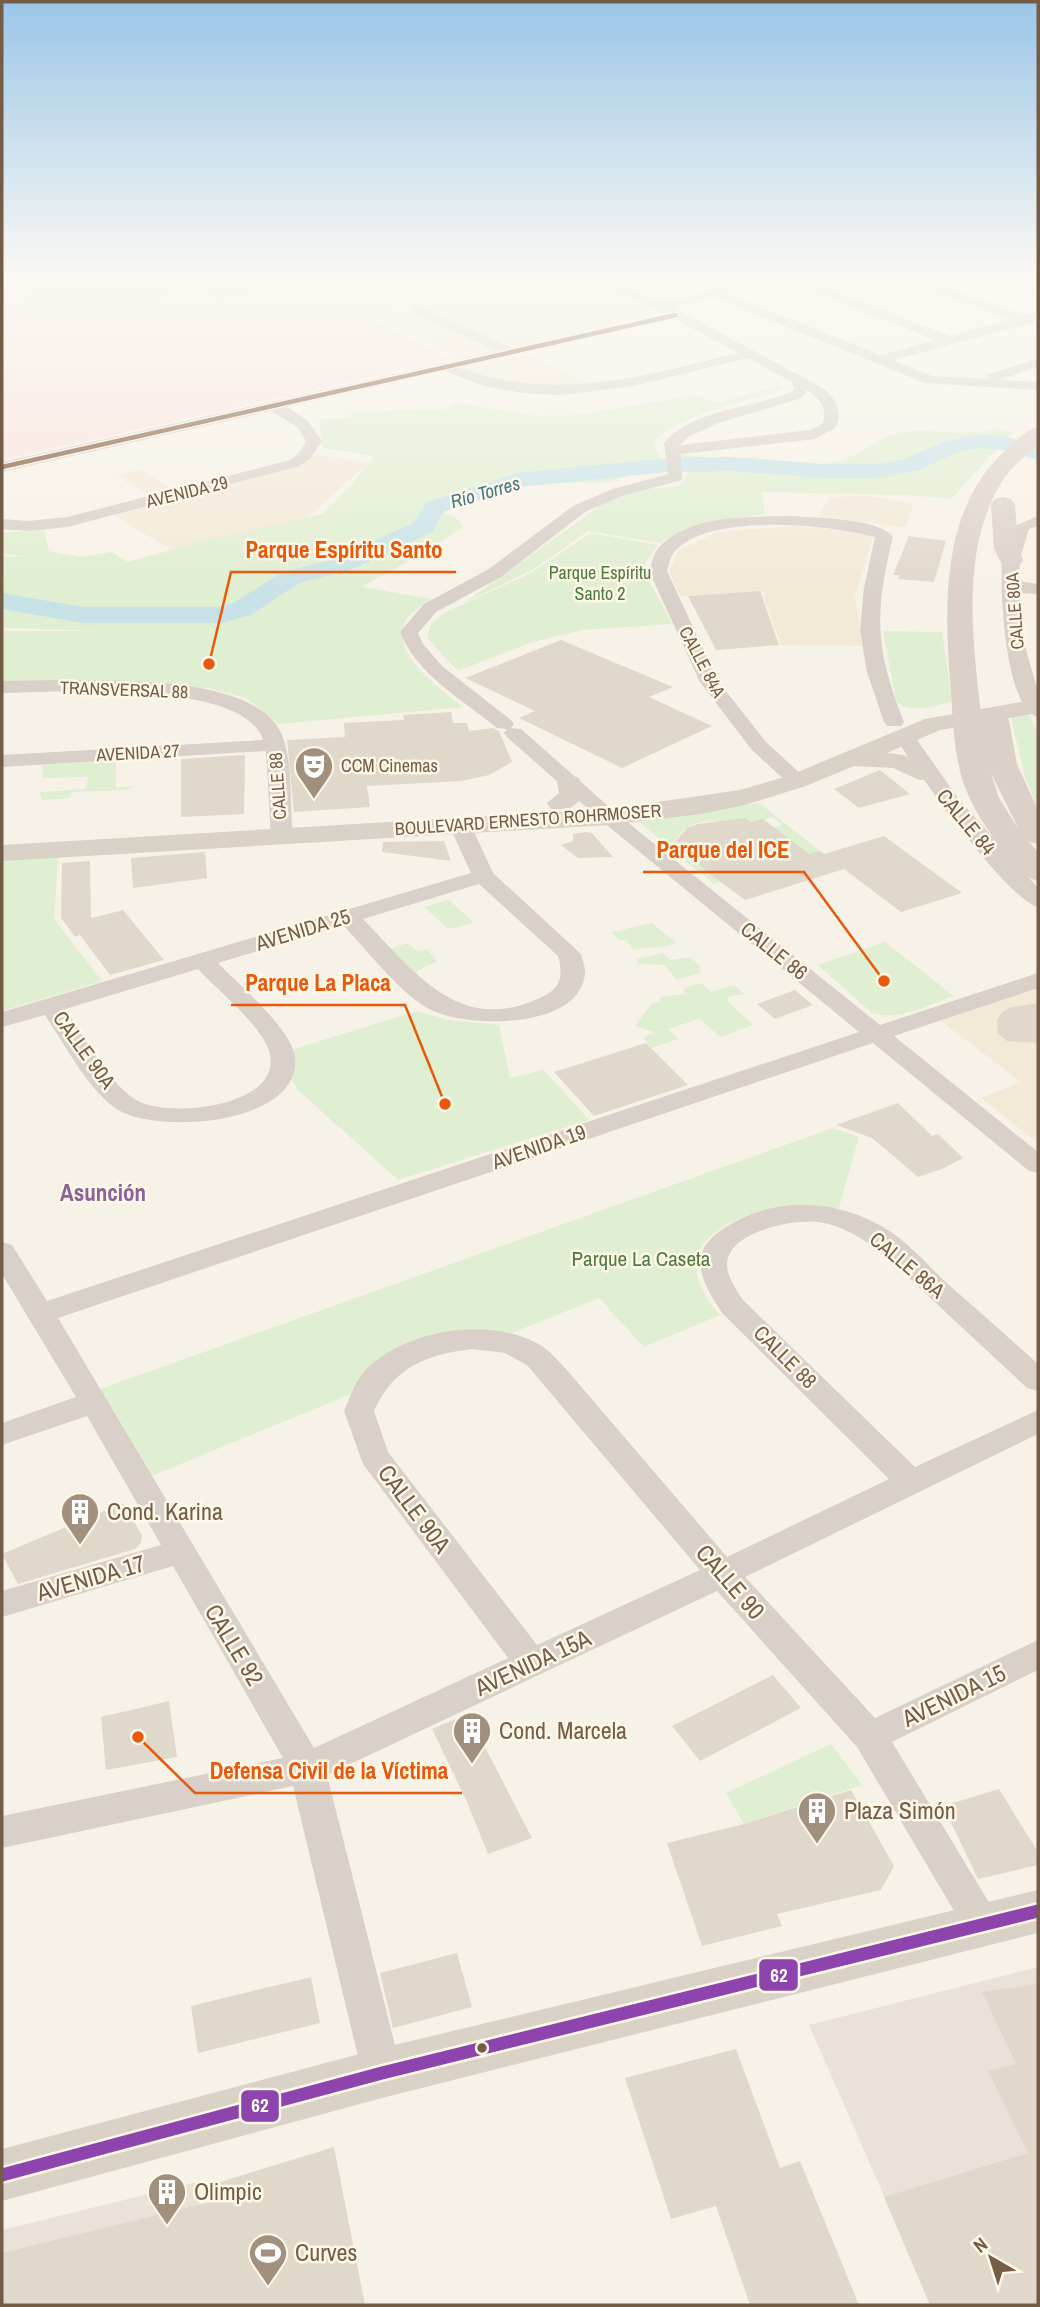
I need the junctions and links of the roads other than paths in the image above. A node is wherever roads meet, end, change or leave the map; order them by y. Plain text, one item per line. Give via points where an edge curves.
1 (374, 383) edge
2 (485, 383) edge
3 (625, 383) edge
4 (799, 383) edge
5 (802, 383) edge
6 (969, 383) edge
7 (974, 383) joint
8 (1038, 386) edge
9 (272, 405) junction
10 (821, 432) joint
11 (1032, 451) edge
12 (675, 461) junction
13 (3, 466) edge
14 (1003, 504) junction
15 (67, 522) joint
16 (1038, 522) edge
17 (2, 524) edge
18 (881, 533) joint
19 (1011, 559) junction
20 (1013, 588) junction
21 (1038, 589) edge
22 (989, 647) dead end
23 (992, 686) dead end
24 (2, 687) edge
25 (1033, 702) edge
26 (245, 705) joint
27 (899, 729) junction
28 (275, 745) junction
29 (847, 760) junction
30 (2, 761) edge
31 (791, 775) junction
32 (928, 775) junction
33 (565, 793) junction
34 (600, 809) junction
35 (460, 825) junction
36 (281, 827) junction
37 (2, 835) edge
38 (1038, 835) edge
39 (2, 853) edge
40 (1038, 871) edge
41 (483, 876) junction
42 (1038, 900) edge
43 (348, 916) junction
44 (202, 960) junction
45 (1038, 980) edge
46 (51, 1005) junction
47 (2, 1020) edge
48 (876, 1034) junction
49 (1038, 1165) edge
50 (749, 1223) joint
51 (6, 1266) edge
52 (40, 1314) junction
53 (411, 1352) joint
54 (1038, 1381) edge
55 (94, 1402) junction
56 (1038, 1421) edge
57 (2, 1434) edge
58 (911, 1482) junction
59 (180, 1552) junction
60 (722, 1574) junction
61 (2, 1604) edge
62 (1038, 1654) edge
63 (532, 1664) junction
64 (870, 1737) junction
65 (307, 1768) junction
66 (2, 1832) edge
67 (1038, 1912) edge
68 (983, 1924) junction
69 (382, 2073) junction
70 (2, 2175) edge

1 - 9 street
2 - 3 street via 559,394
4 - 12 street via 797,395 687,431 672,443
5 - 10 street via 817,390 832,410 830,425
6 - 7 street
7 - 8 street
9 - 13 street
9 - 15 street, AVENIDA 29 via 310,431 314,441 305,456 280,469
10 - 12 street
11 - 14 highway
11 - 40 highway via 988,485 970,527 960,595 969,736 983,797
12 - 33 street via 670,481 616,493 579,509 516,559 430,608 409,632 425,660 509,728
14 - 19 highway
14 - 22 highway via 986,563
15 - 17 street
16 - 19 street, CALLE 80A via 1022,526
18 - 27 street, CALLE 84 via 885,537 867,633 877,680
18 - 31 street, CALLE 84A via 767,521 735,523 688,534 669,544 658,558 666,592 709,682 759,746
19 - 20 street, CALLE 80A
20 - 21 street
20 - 25 street, CALLE 80A via 1015,650
23 - 38 highway via 1001,762 1015,800
24 - 26 street, TRANSVERSAL 88 via 170,691 208,694
25 - 27 main road, BOULEVARD ERNESTO ROHRMOSER via 957,709
26 - 28 street, CALLE 88 via 267,724
27 - 29 main road, BOULEVARD ERNESTO ROHRMOSER
27 - 31 main road, BOULEVARD ERNESTO ROHRMOSER
27 - 32 street, CALLE 84
28 - 30 street, AVENIDA 27
28 - 36 street, CALLE 88
29 - 31 main road, BOULEVARD ERNESTO ROHRMOSER
29 - 32 main road via 885,758 910,764
31 - 34 main road, BOULEVARD ERNESTO ROHRMOSER via 746,797 701,806
32 - 42 street, CALLE 84 via 990,852
33 - 34 main road, BOULEVARD ERNESTO ROHRMOSER
33 - 36 main road, BOULEVARD ERNESTO ROHRMOSER
34 - 35 main road, BOULEVARD ERNESTO ROHRMOSER
34 - 48 street, CALLE 86
35 - 36 main road, BOULEVARD ERNESTO ROHRMOSER
35 - 41 street
36 - 37 main road, BOULEVARD ERNESTO ROHRMOSER
36 - 39 main road, BOULEVARD ERNESTO ROHRMOSER
41 - 43 street, AVENIDA 25
41 - 43 street via 569,954 574,964 569,988 536,1010 489,1017 449,1010 431,1001
43 - 44 street, AVENIDA 25
44 - 46 street, AVENIDA 25
44 - 46 street, CALLE 90A via 275,1039 283,1056 279,1074 262,1094 236,1108 195,1117 162,1116 130,1106 111,1090
45 - 48 street, AVENIDA 19
46 - 47 street, AVENIDA 25
48 - 49 street, CALLE 86
48 - 52 street, AVENIDA 19
50 - 54 street, CALLE 86A via 782,1213 815,1213 840,1217 875,1234
50 - 58 street, CALLE 88 via 720,1245 713,1262 715,1282 733,1307
51 - 52 street, CALLE 92
52 - 55 street, CALLE 92
53 - 60 street, CALLE 90 via 460,1339 499,1342 531,1353
53 - 63 street, CALLE 90A via 374,1379 359,1411 374,1456
55 - 57 street
55 - 59 street, CALLE 92
56 - 58 street, AVENIDA 15A
58 - 60 street, AVENIDA 15A
59 - 61 street, AVENIDA 17
59 - 65 street, CALLE 92
60 - 63 street, AVENIDA 15A
60 - 64 street, CALLE 90
62 - 64 street, AVENIDA 15
63 - 65 street, AVENIDA 15A
64 - 68 street, CALLE 90
65 - 66 street, AVENIDA 15A
65 - 69 street, CALLE 92
67 - 68 main road
68 - 69 main road
69 - 70 main road

